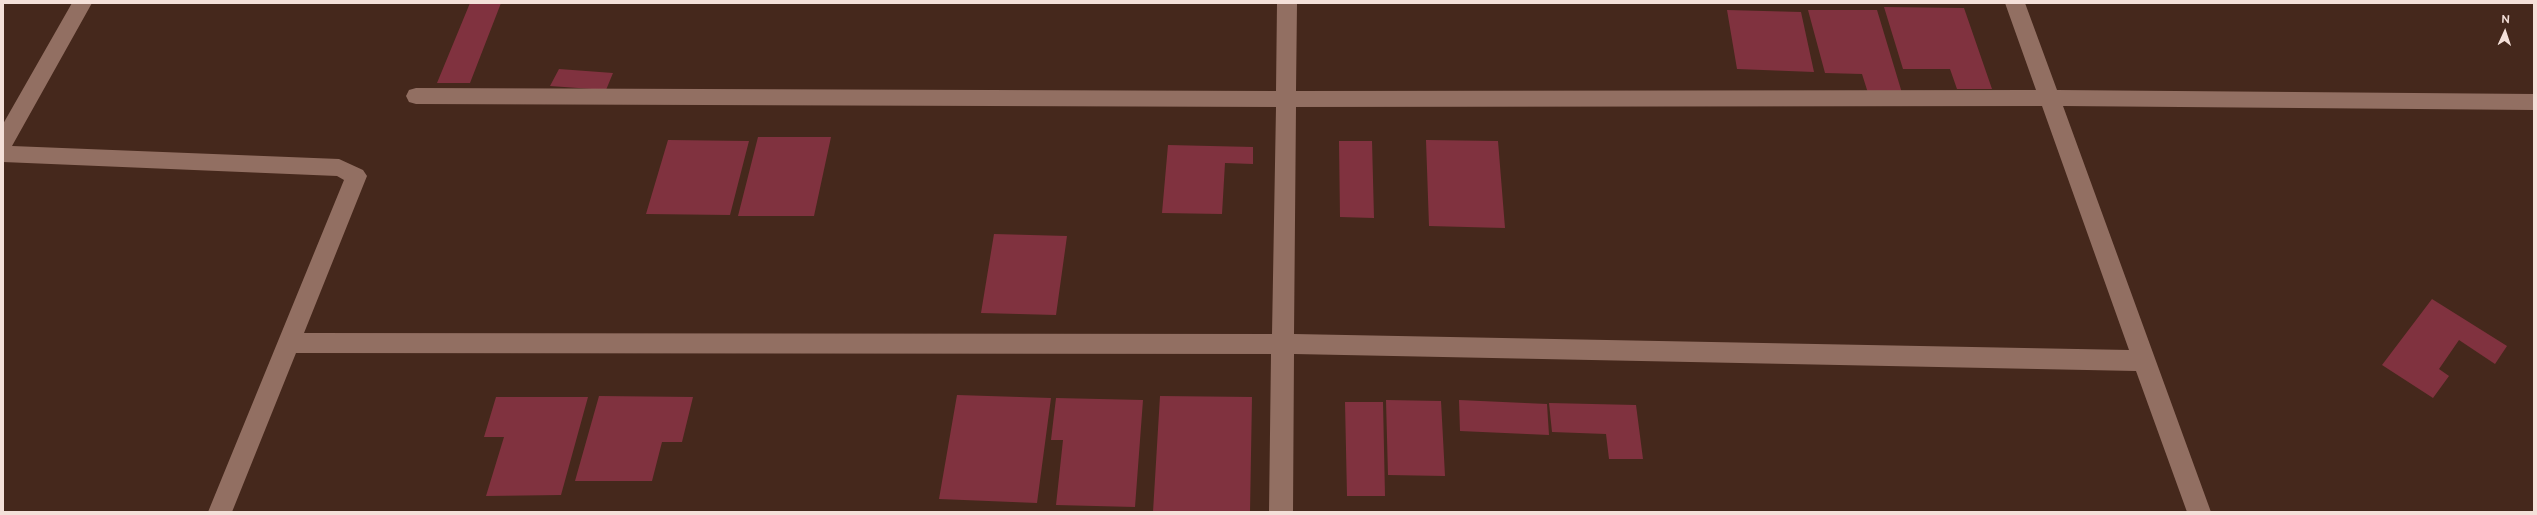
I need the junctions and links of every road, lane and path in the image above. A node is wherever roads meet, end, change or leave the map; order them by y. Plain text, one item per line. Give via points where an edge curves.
1 (82, 3) edge
2 (1287, 3) edge
3 (2015, 3) edge
4 (416, 96) dead end
5 (2048, 98) junction
6 (1286, 99) junction
7 (2534, 102) edge
8 (3, 143) edge
9 (3, 154) edge
10 (290, 343) junction
11 (1283, 344) junction
12 (2145, 360) junction
13 (220, 512) edge
14 (1281, 512) edge
15 (2199, 512) edge

1 - 8 street
2 - 6 street
3 - 5 street
4 - 6 street
5 - 6 street
5 - 7 street
5 - 12 street
6 - 11 street
9 - 10 street via 339,168 356,176
10 - 11 street
10 - 13 street
11 - 12 street
11 - 14 street
12 - 15 street

